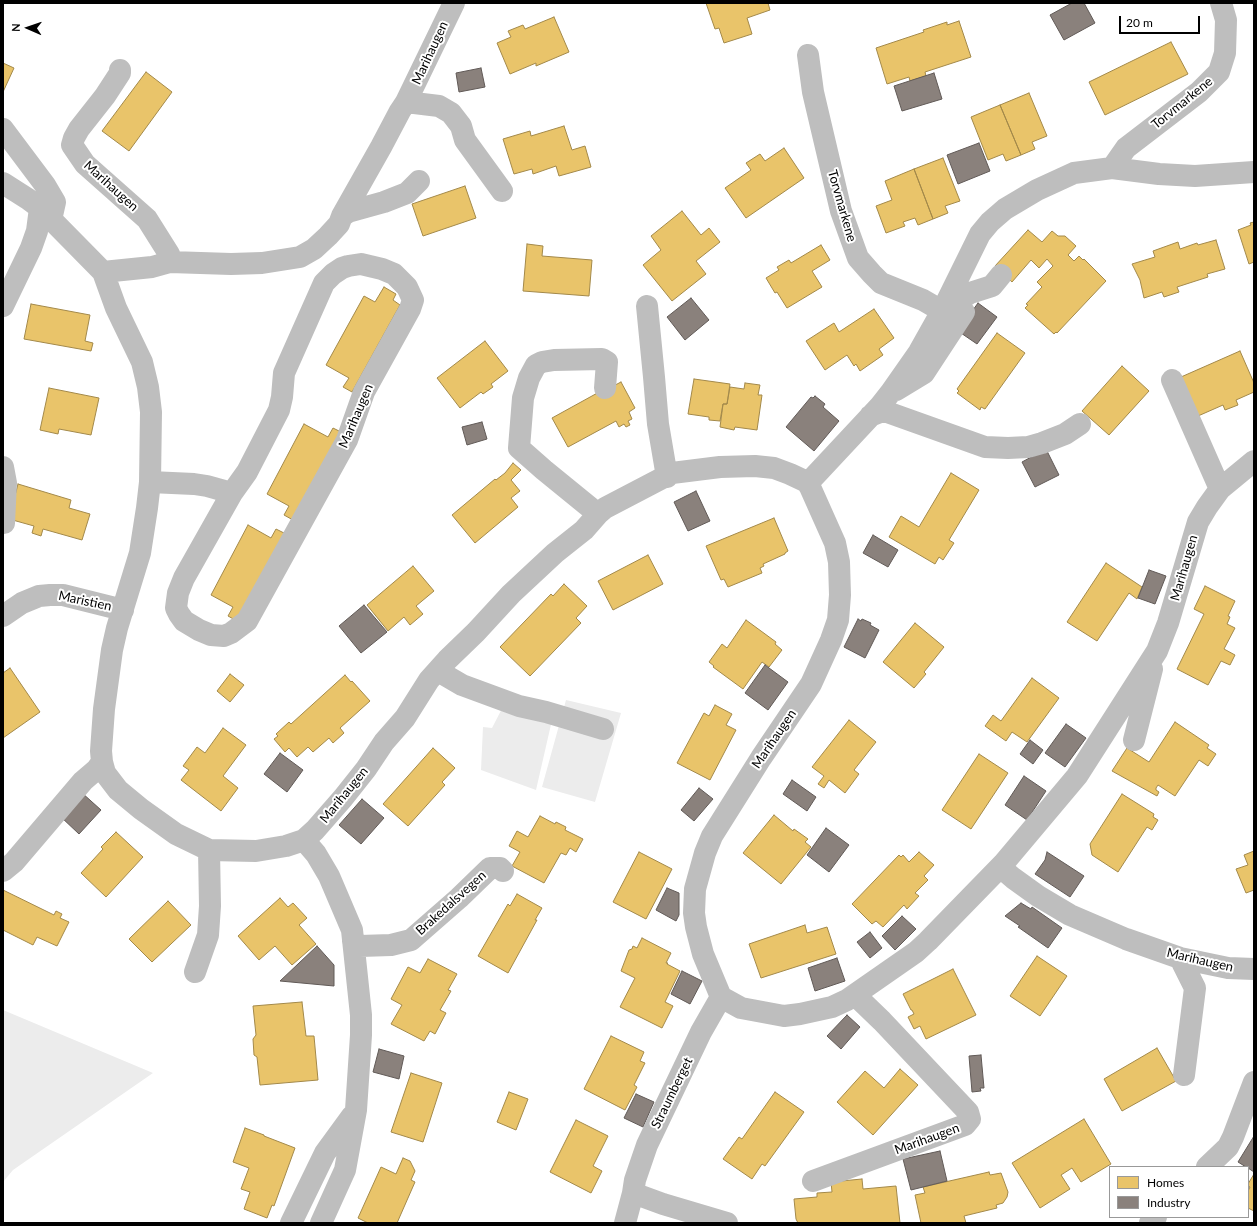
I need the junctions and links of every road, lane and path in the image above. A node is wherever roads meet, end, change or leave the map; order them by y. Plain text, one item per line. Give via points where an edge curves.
1 (454, 3) edge
2 (1221, 3) edge
3 (808, 55) dead end
4 (120, 70) dead end
5 (406, 102) junction
6 (3, 129) edge
7 (1112, 168) junction
8 (1254, 172) edge
9 (419, 181) dead end
10 (3, 184) edge
11 (502, 191) dead end
12 (46, 214) junction
13 (342, 216) junction
14 (170, 262) junction
15 (103, 272) junction
16 (1001, 275) dead end
17 (3, 306) edge
18 (647, 306) dead end
19 (942, 311) junction
20 (964, 312) dead end
21 (1172, 380) dead end
22 (605, 388) dead end
23 (891, 392) junction
24 (870, 416) junction
25 (1080, 424) dead end
26 (1254, 461) edge
27 (3, 467) edge
28 (667, 477) junction
29 (150, 482) junction
30 (806, 482) junction
31 (1220, 489) junction
32 (232, 493) junction
33 (598, 514) junction
34 (4, 523) edge
35 (123, 610) junction
36 (3, 616) edge
37 (1156, 651) junction
38 (438, 671) junction
39 (603, 728) dead end
40 (1134, 740) dead end
41 (102, 762) junction
42 (304, 840) junction
43 (209, 850) junction
44 (1003, 864) junction
45 (3, 871) edge
46 (503, 871) dead end
47 (353, 941) junction
48 (1180, 958) junction
49 (1254, 969) edge
50 (196, 972) dead end
51 (855, 995) junction
52 (720, 997) junction
53 (1184, 1074) dead end
54 (1254, 1082) edge
55 (356, 1110) junction
56 (1208, 1166) edge
57 (812, 1181) dead end
58 (633, 1193) junction
59 (291, 1223) edge
60 (321, 1223) edge
61 (625, 1223) edge
62 (727, 1223) edge

1 - 5 street, Marihaugen
2 - 7 street, Torvmarkene via 1226,20 1226,53 1219,72 1199,92 1126,148
3 - 19 street, Torvmarkene via 813,92 841,211 858,258 882,283
4 - 14 street, Marihaugen via 106,96 79,129 72,145 85,164 147,219 169,254
5 - 11 street, Marihaugen via 439,106 451,113 461,126 465,140
5 - 13 street, Marihaugen
6 - 12 street via 45,184 55,202
7 - 8 street via 1195,176
7 - 19 street via 1074,173 1037,190 1005,209 980,234
9 - 13 street via 407,193
10 - 12 street, Marihaugen via 28,198
12 - 15 street, Marihaugen
12 - 17 street
13 - 14 street, Marihaugen via 339,224 328,236 300,257 262,263
14 - 15 street, Marihaugen
15 - 29 street, Marihaugen via 116,308 142,362 148,387 151,412
16 - 19 street via 992,286 970,293
18 - 28 street via 658,424
19 - 23 street
20 - 23 street via 924,373
21 - 31 street
22 - 33 street via 607,362 602,359 554,360 536,364 523,398 519,448
23 - 24 street
24 - 25 street via 887,412 985,447 1008,448 1042,443 1065,434
24 - 30 street via 809,482
26 - 31 street, Marihaugen
27 - 34 street via 6,483
28 - 30 street, Marihaugen via 679,472 755,466 774,468
28 - 33 street, Marihaugen
29 - 32 street via 194,484
29 - 35 street, Marihaugen via 140,553
30 - 52 street, Marihaugen via 835,543 839,562 838,620 811,684 716,829 705,853 695,889 694,913 703,954
31 - 37 street, Marihaugen via 1198,522 1168,623
32 - 32 street, Marihaugen via 178,593 178,614 184,621 211,635 224,636 247,621 347,440 364,392 414,300 407,287 394,274 382,268 361,264 342,268 324,283 284,373 279,410
33 - 38 street, Marihaugen via 584,530 511,594
35 - 36 street, Maristien via 63,595 50,595 39,596 22,603
35 - 41 street, Marihaugen via 112,650 103,723
37 - 40 street, Marihaugen
37 - 44 street, Marihaugen via 1077,776
38 - 39 street via 462,685 518,706
38 - 42 street, Marihaugen via 344,798
41 - 43 street, Marihaugen via 105,773 118,790 141,809 176,834
41 - 45 street via 14,862
42 - 43 street, Marihaugen via 256,852
42 - 47 street via 329,876 352,930
43 - 50 street via 208,935
44 - 48 street, Marihaugen via 1003,868 1013,878 1070,915
44 - 51 street, Marihaugen via 916,952
46 - 47 street, Brakedalsvegen via 500,868 490,868 411,940 391,945 368,946 360,946
47 - 55 street via 362,1035
48 - 49 street, Marihaugen via 1228,968
48 - 53 street via 1195,988
51 - 52 street, Marihaugen via 832,1007 784,1016 741,1008
51 - 57 street, Marihaugen via 968,1112 970,1119 965,1125
52 - 58 street, Straumberget via 647,1145
54 - 56 street via 1228,1147
55 - 59 street via 325,1153
55 - 60 street via 346,1170
58 - 61 street, Straumberget
58 - 62 street

